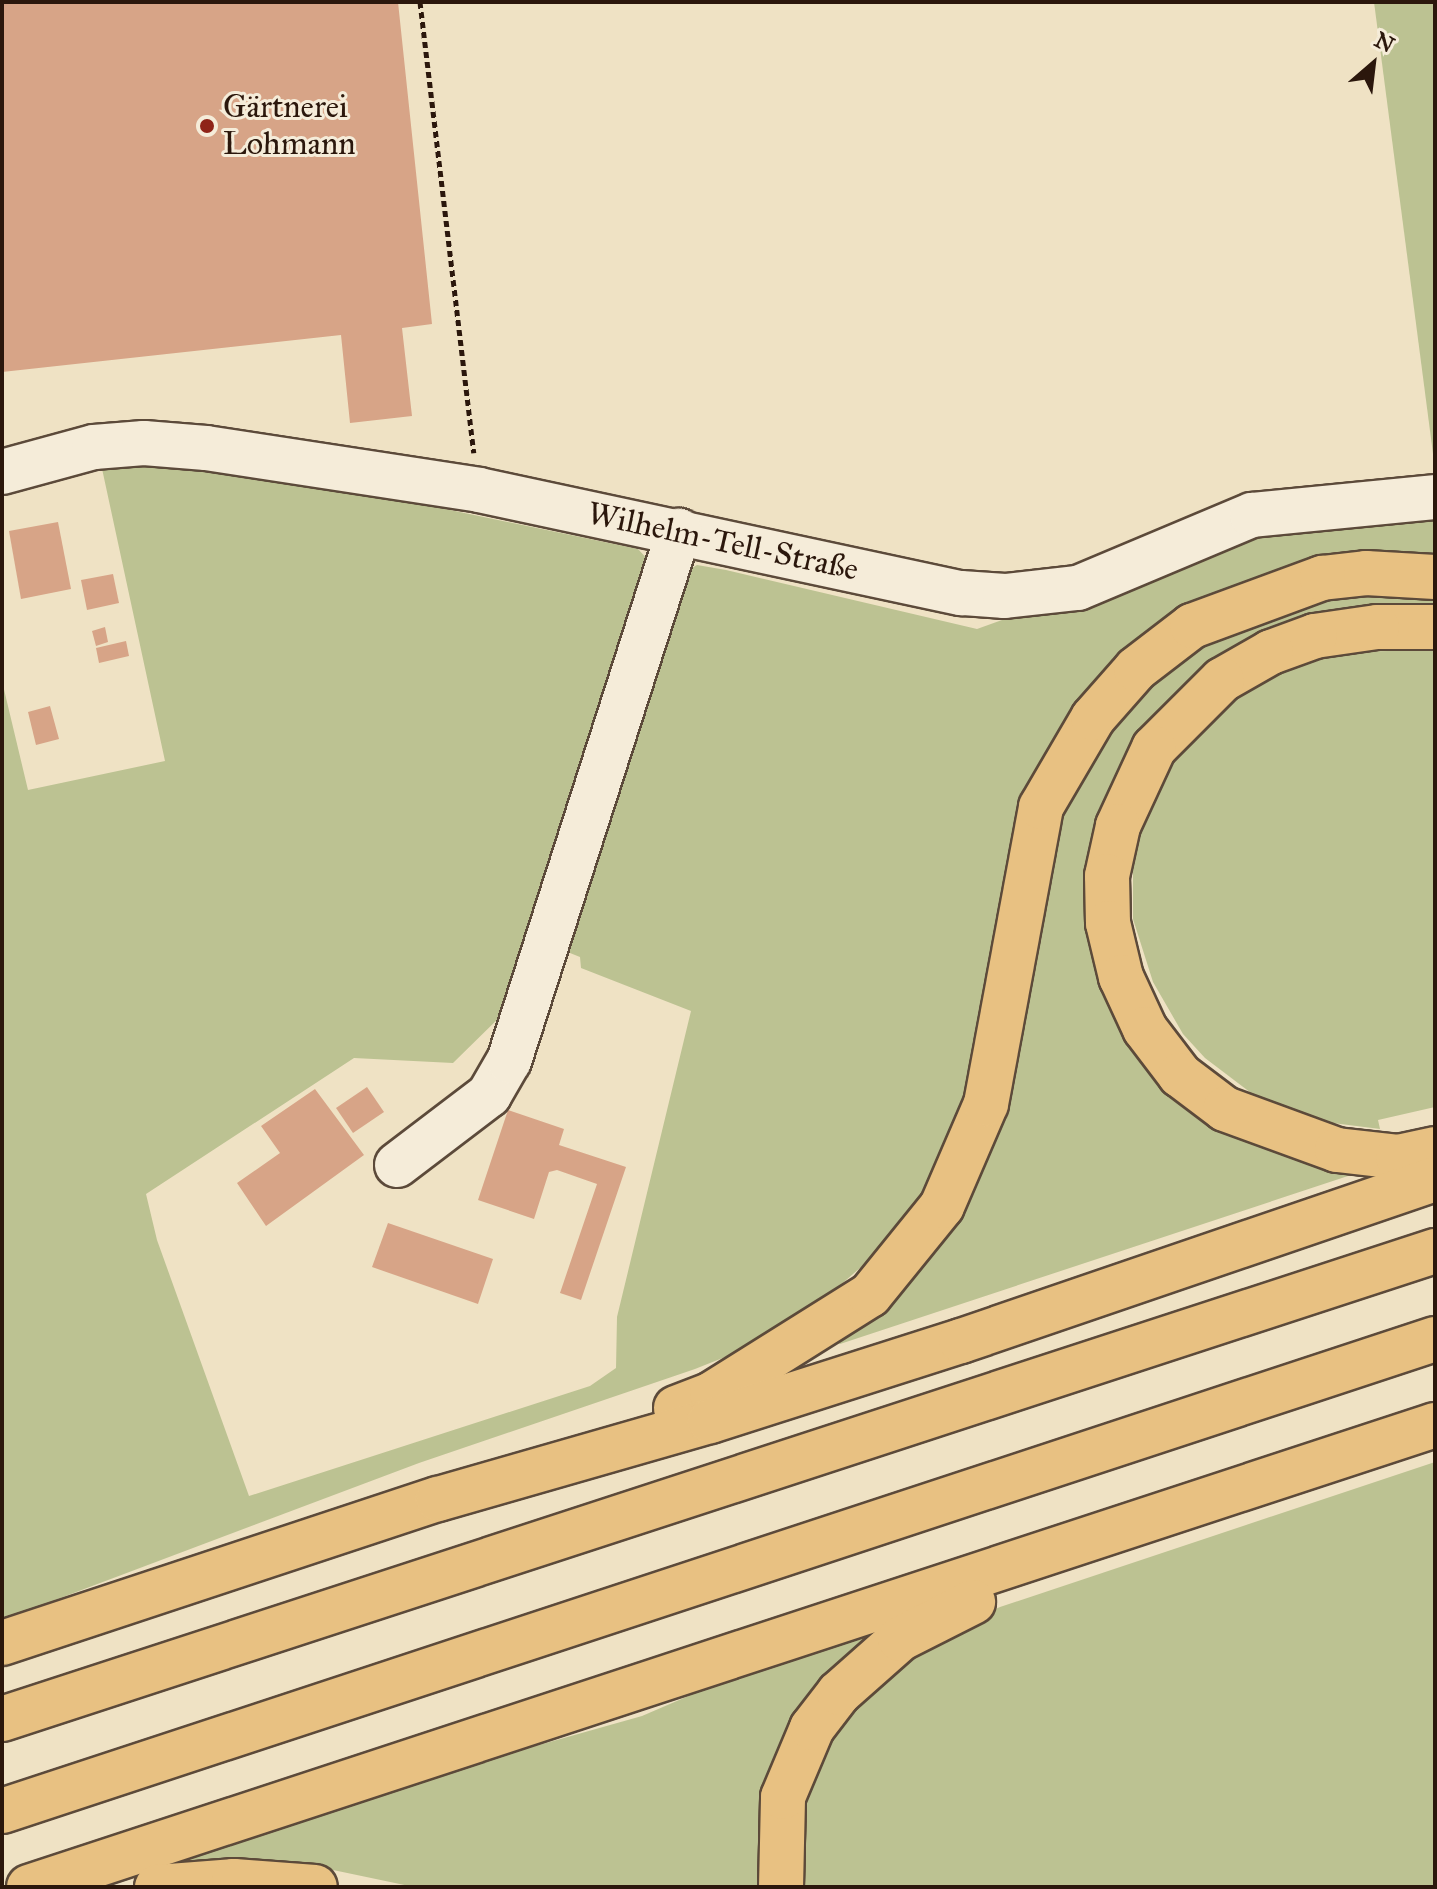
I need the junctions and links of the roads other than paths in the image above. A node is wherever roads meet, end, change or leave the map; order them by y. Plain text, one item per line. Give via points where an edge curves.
1 (2, 472) edge
2 (1435, 497) edge
3 (679, 531) junction
4 (1435, 577) edge
5 (1435, 627) edge
6 (1435, 1149) edge
7 (397, 1165) dead end
8 (1435, 1179) edge
9 (1435, 1251) edge
10 (1435, 1339) edge
11 (1435, 1425) edge
12 (438, 1499) junction
13 (1173, 1512) junction
14 (2, 1643) edge
15 (2, 1719) edge
16 (2, 1811) edge
17 (29, 1887) edge
18 (157, 1887) edge
19 (315, 1887) edge
20 (781, 1887) edge

1 - 3 street, Wilhelm-Tell-Straße via 94,447 144,443 479,490
2 - 3 street, Wilhelm-Tell-Straße via 1252,515 1078,588 1005,596 961,593
3 - 7 street via 509,1061 489,1095
4 - 12 highway via 1366,573 1322,578 1246,602 1166,642 1093,718 1041,807 986,1104 969,1152 942,1206 870,1295 712,1394
5 - 6 highway via 1377,627 1315,636 1271,652 1222,680 1154,748 1118,826 1107,876 1108,923 1121,977 1145,1029 1180,1075 1225,1109 1337,1150 1398,1157
8 - 12 highway via 961,1341
9 - 15 highway
10 - 16 highway
11 - 13 highway
12 - 14 highway
13 - 17 highway
13 - 20 highway via 1128,1550 969,1603 927,1623 900,1639 839,1693 800,1751 783,1797
18 - 19 highway via 234,1881

